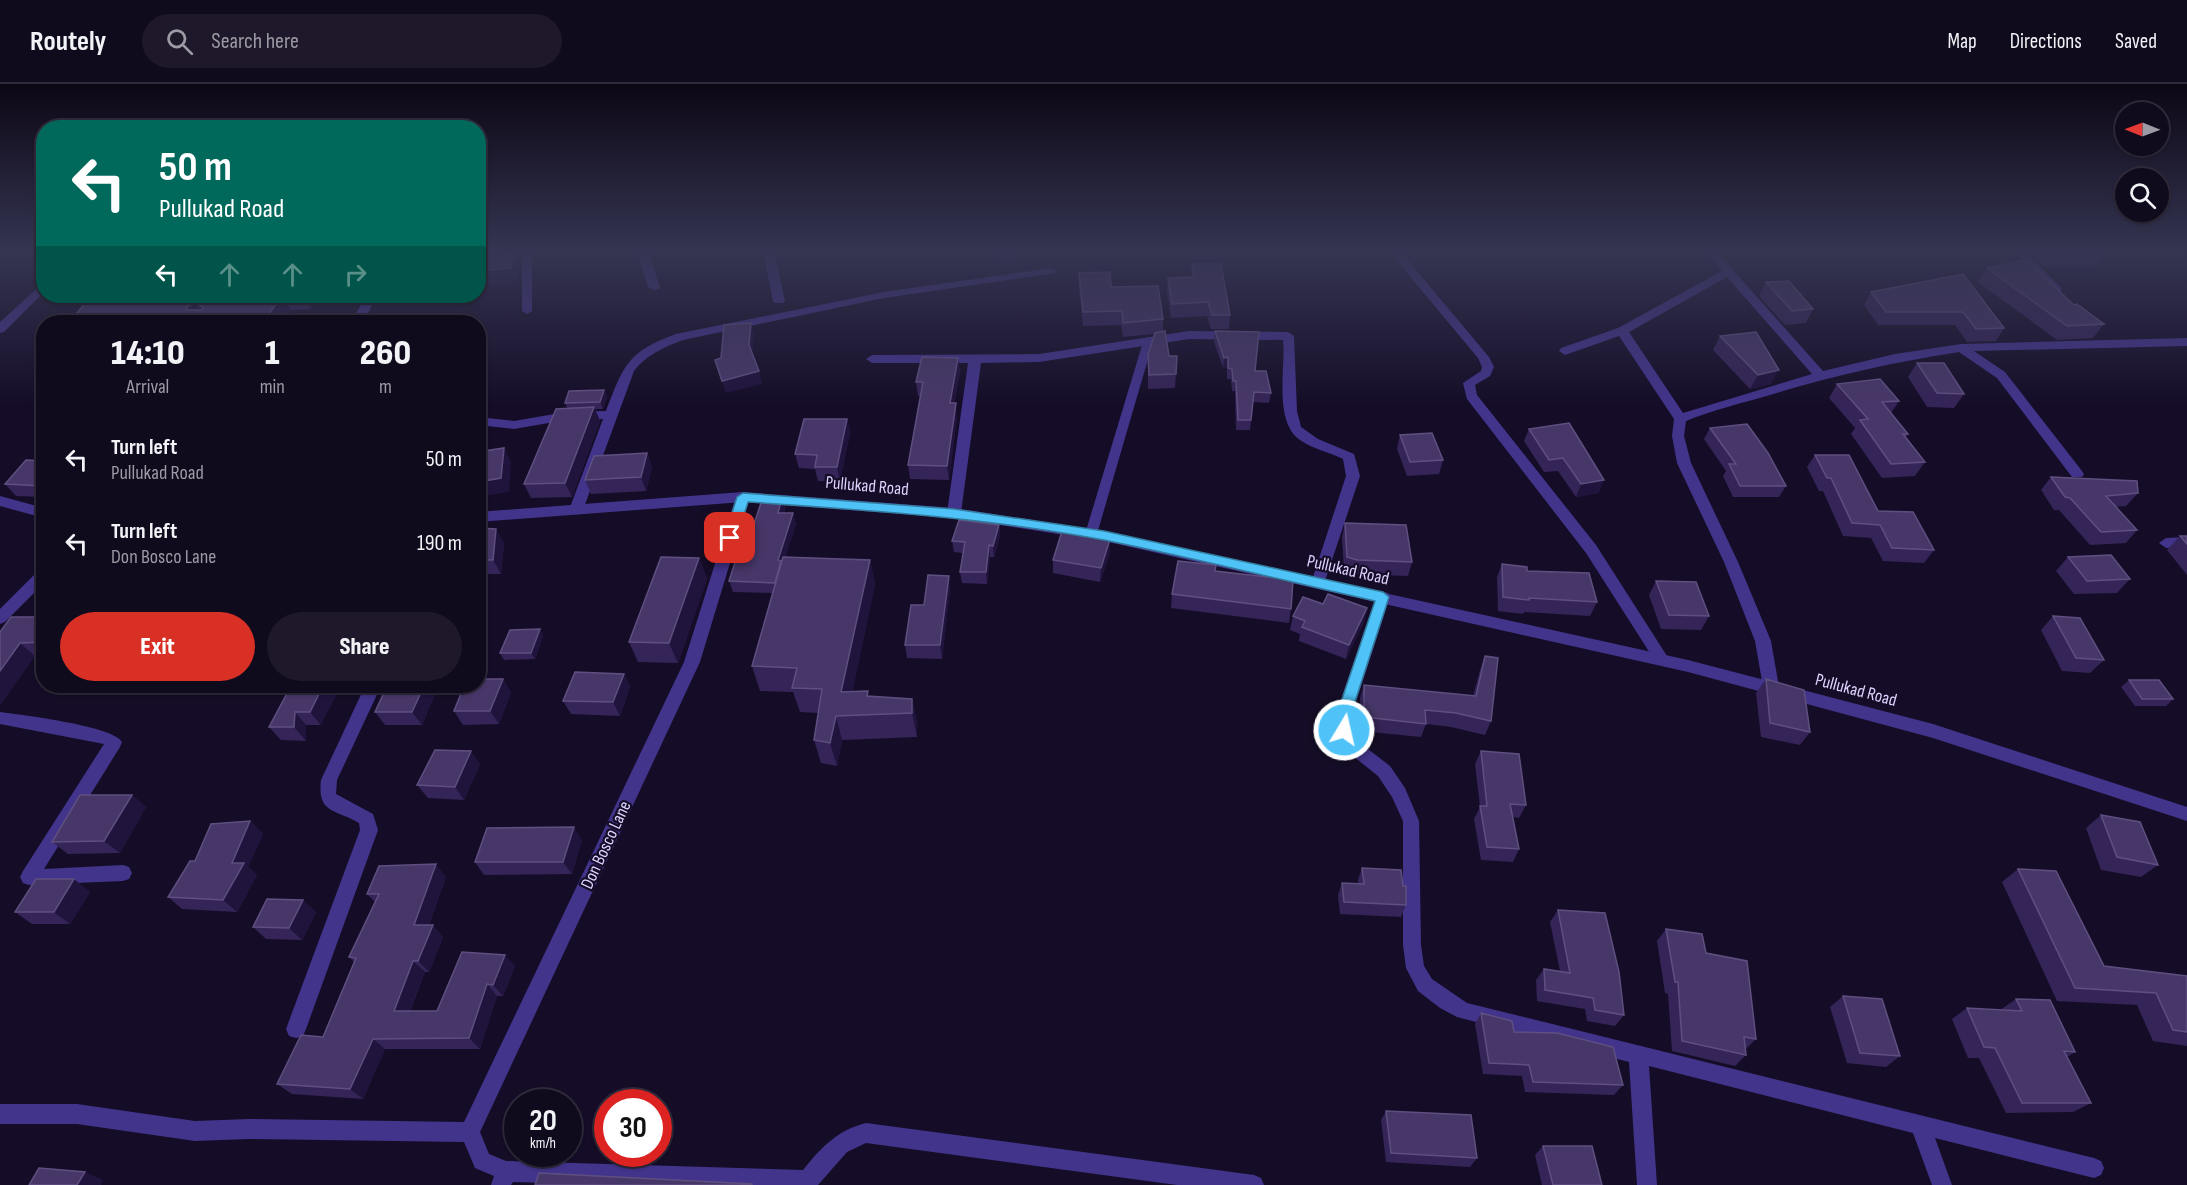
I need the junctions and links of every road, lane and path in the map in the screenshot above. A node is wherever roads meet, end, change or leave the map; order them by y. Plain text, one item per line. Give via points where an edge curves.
1 (27, 302) edge
2 (527, 302) edge
3 (848, 302) edge
4 (1437, 302) edge
5 (1673, 302) edge
6 (1755, 302) edge
7 (527, 311) dead end
8 (0, 329) edge
9 (1622, 331) junction
10 (1148, 342) junction
11 (2187, 342) edge
12 (1961, 348) junction
13 (1565, 351) dead end
14 (872, 358) dead end
15 (975, 359) junction
16 (1820, 376) junction
17 (611, 415) junction
18 (1680, 419) junction
19 (486, 422) edge
20 (2077, 474) dead end
21 (743, 497) junction
22 (0, 501) edge
23 (576, 510) junction
24 (36, 511) edge
25 (954, 513) junction
26 (486, 516) edge
27 (1091, 534) junction
28 (2187, 542) edge
29 (2166, 543) dead end
30 (36, 582) edge
31 (1318, 583) junction
32 (1383, 597) junction
33 (0, 618) edge
34 (1662, 660) junction
35 (1771, 687) junction
36 (370, 693) edge
37 (0, 718) edge
38 (2187, 813) edge
39 (123, 873) dead end
40 (296, 1029) dead end
41 (1638, 1054) junction
42 (0, 1114) edge
43 (1920, 1125) junction
44 (470, 1132) junction
45 (2094, 1168) dead end
46 (503, 1178) edge
47 (807, 1183) edge
48 (1254, 1185) edge
49 (1647, 1185) edge
50 (1941, 1185) edge

1 - 8 street
2 - 7 lane
3 - 17 street via 680,337 635,359
4 - 34 street via 1488,367 1486,373 1470,383 1471,396 1591,549
5 - 9 street
6 - 16 street
9 - 13 street
9 - 18 street
10 - 15 street via 1040,358
10 - 27 lane
10 - 31 street via 1189,335 1288,336 1290,410 1296,429 1349,458 1353,467
11 - 12 street via 2106,339
12 - 16 street via 1894,358
12 - 20 street via 2001,375
14 - 15 street
15 - 25 street
16 - 18 street
17 - 19 street via 566,416 514,425
17 - 23 street
18 - 35 street via 1678,436 1684,463 1763,641
21 - 23 street, Pullukad Road
21 - 25 street, Pullukad Road
21 - 44 street, Don Bosco Lane via 692,662
22 - 24 street
23 - 26 street, Pullukad Road
25 - 27 street, Pullukad Road
27 - 31 street, Pullukad Road
28 - 29 street
30 - 33 street
31 - 32 street, Pullukad Road
32 - 34 street, Pullukad Road
32 - 41 street via 1343,717 1344,730 1349,743 1384,771 1411,821 1415,968 1425,985 1464,1011
34 - 35 street, Pullukad Road
35 - 38 street, Pullukad Road via 1933,730
36 - 40 street via 330,780 327,797 335,806 356,811 367,819 369,830
37 - 39 street via 103,736 114,742 29,877
41 - 43 street
41 - 49 street
42 - 44 street via 77,1114 195,1131
43 - 45 street
43 - 50 street
44 - 46 street via 482,1161
46 - 47 street
47 - 48 street via 836,1146 852,1135 866,1133

